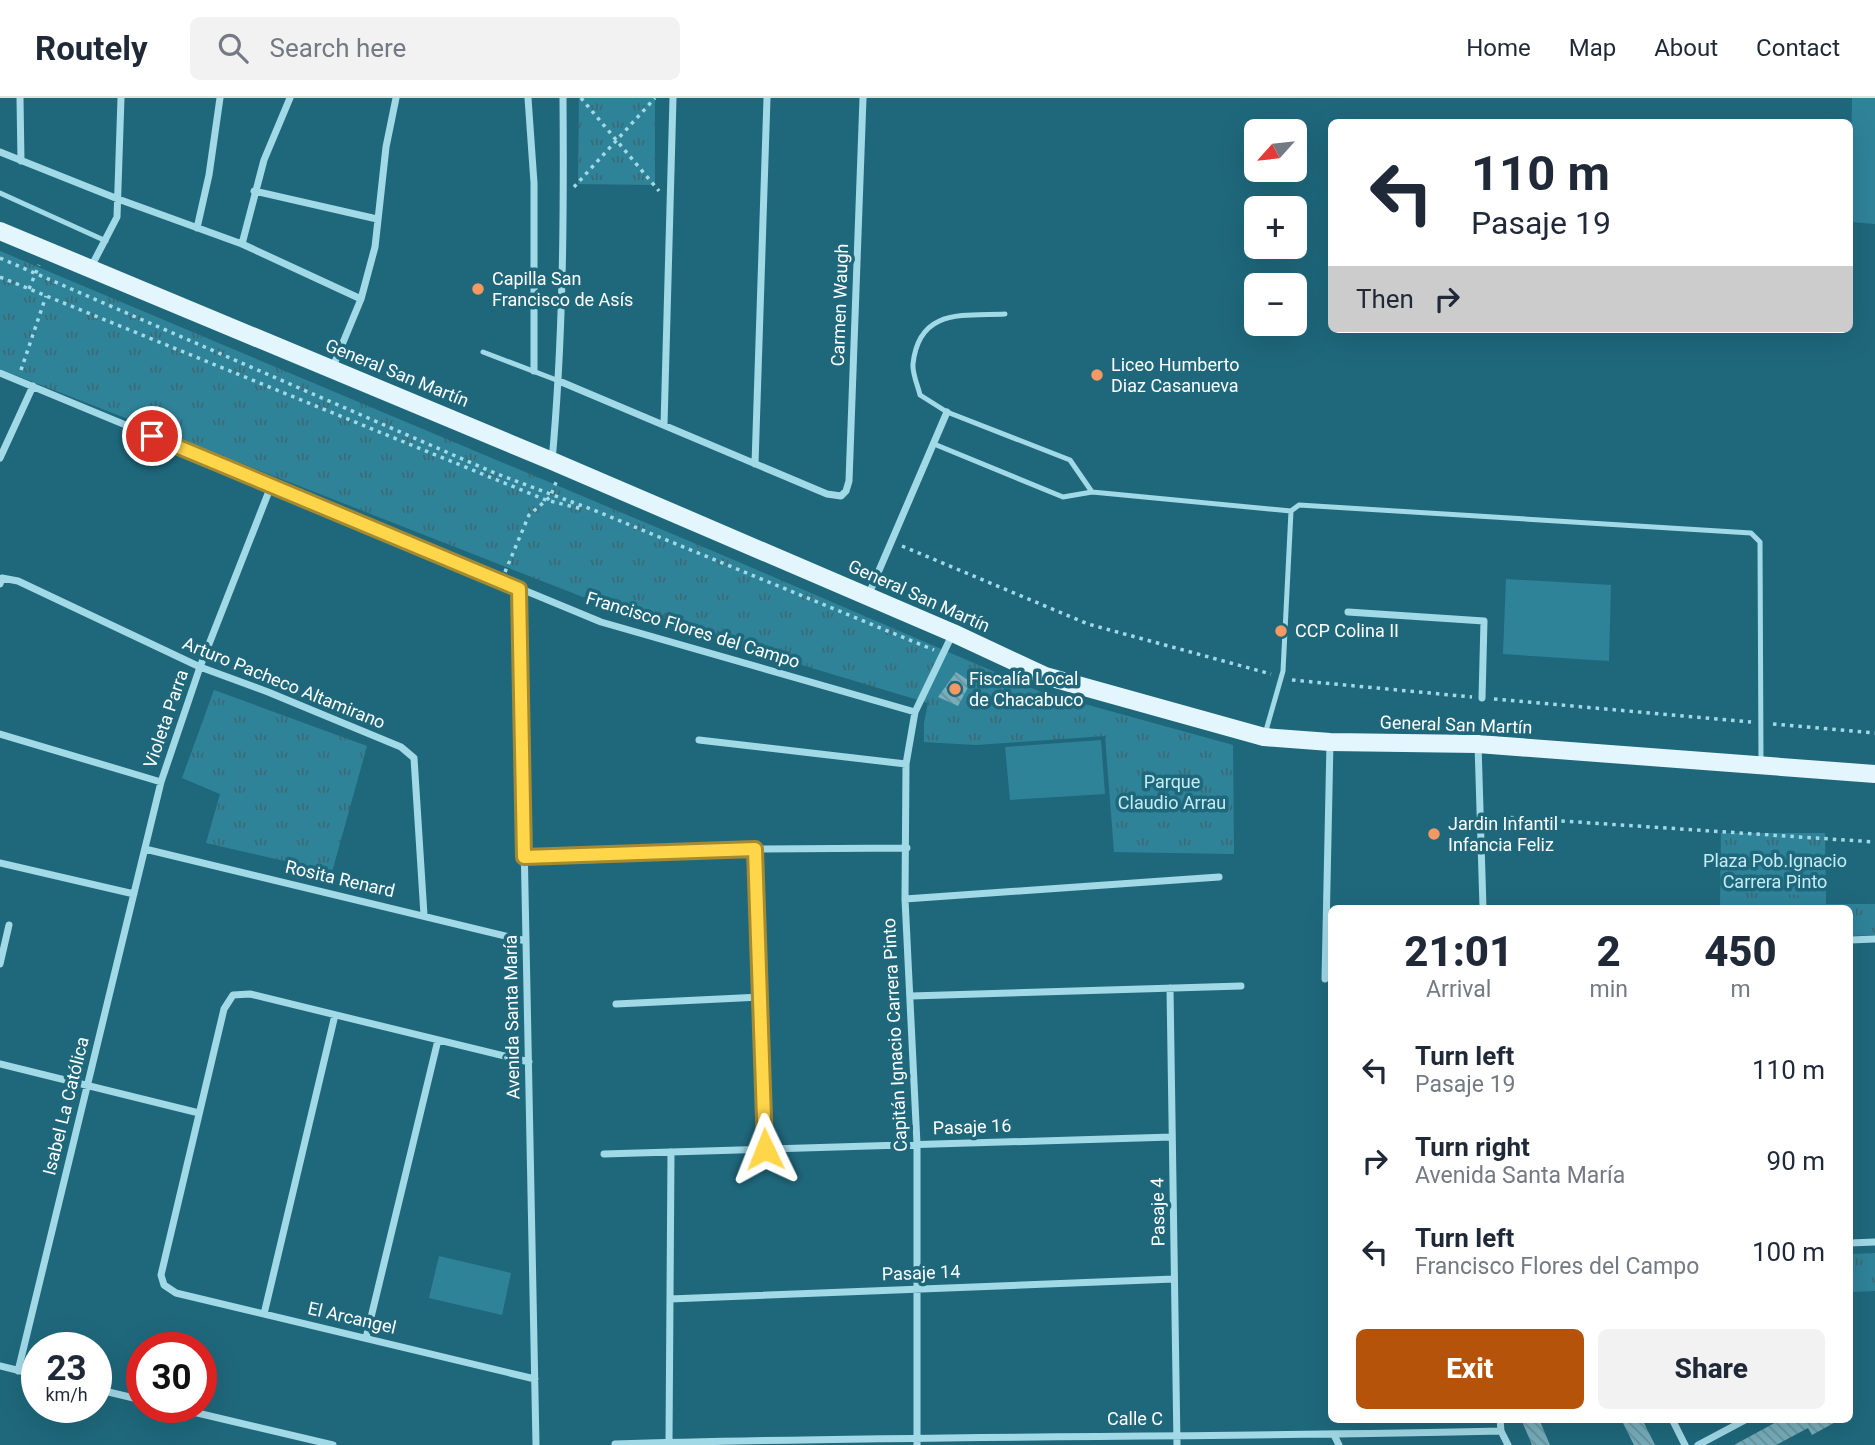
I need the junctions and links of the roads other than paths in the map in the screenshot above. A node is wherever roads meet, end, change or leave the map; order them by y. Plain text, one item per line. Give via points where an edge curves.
1 (20, 98) edge
2 (121, 98) edge
3 (220, 98) edge
4 (290, 98) edge
5 (396, 98) edge
6 (528, 98) edge
7 (563, 98) edge
8 (673, 98) edge
9 (767, 98) edge
10 (863, 98) edge
11 (0, 152) edge
12 (21, 161) junction
13 (254, 191) junction
14 (0, 193) edge
15 (118, 199) junction
16 (377, 219) junction
17 (197, 228) junction
18 (0, 231) edge
19 (106, 241) junction
20 (242, 244) junction
21 (90, 269) junction
22 (360, 299) junction
23 (1005, 314) dead end
24 (483, 352) dead end
25 (332, 370) junction
26 (534, 371) junction
27 (0, 373) edge
28 (559, 381) junction
29 (33, 386) junction
30 (947, 412) junction
31 (664, 425) junction
32 (934, 444) junction
33 (0, 458) edge
34 (558, 463) junction
35 (755, 464) junction
36 (271, 486) junction
37 (1093, 492) junction
38 (1291, 511) junction
39 (0, 584) edge
40 (519, 589) junction
41 (868, 596) junction
42 (1348, 612) dead end
43 (953, 633) junction
44 (200, 667) junction
45 (1482, 698) road end
46 (915, 712) junction
47 (0, 734) edge
48 (1264, 737) junction
49 (699, 740) dead end
50 (1330, 742) junction
51 (1478, 744) junction
52 (906, 764) junction
53 (1761, 766) junction
54 (1875, 774) edge
55 (161, 782) junction
56 (907, 848) junction
57 (145, 849) junction
58 (755, 849) junction
59 (524, 857) junction
60 (0, 863) edge
61 (1219, 877) dead end
62 (134, 894) junction
63 (905, 899) junction
64 (1483, 905) edge
65 (424, 915) junction
66 (9, 925) dead end
67 (1875, 939) edge
68 (1853, 940) edge
69 (526, 941) junction
70 (0, 964) edge
71 (1325, 979) dead end
72 (1241, 986) dead end
73 (1170, 988) junction
74 (911, 996) junction
75 (761, 997) junction
76 (617, 1004) dead end
77 (335, 1015) junction
78 (438, 1040) junction
79 (528, 1062) junction
80 (0, 1065) edge
81 (88, 1086) junction
82 (199, 1113) junction
83 (1172, 1137) junction
84 (917, 1144) junction
85 (765, 1149) junction
86 (671, 1152) junction
87 (604, 1154) dead end
88 (1875, 1242) edge
89 (1853, 1243) edge
90 (1174, 1279) junction
91 (918, 1289) junction
92 (670, 1299) junction
93 (264, 1314) junction
94 (366, 1338) junction
95 (0, 1366) edge
96 (18, 1371) junction
97 (21, 1372) edge
98 (534, 1379) junction
99 (217, 1418) edge
100 (1500, 1423) edge
101 (1674, 1423) edge
102 (1739, 1423) edge
103 (1501, 1431) junction
104 (1176, 1434) junction
105 (1334, 1435) junction
106 (917, 1441) edge
107 (669, 1442) junction
108 (770, 1442) edge
109 (615, 1444) edge
110 (333, 1445) edge
111 (536, 1445) edge
112 (1177, 1445) edge
113 (1339, 1445) edge
114 (1508, 1445) edge
115 (1685, 1445) edge
116 (1698, 1445) edge

1 - 12 street
2 - 15 street
3 - 17 street
4 - 13 street
5 - 16 street
6 - 26 street via 534,183
7 - 28 street
8 - 31 street
9 - 35 street
10 - 35 street, Carmen Waugh via 849,481 841,496 827,494
11 - 12 street
12 - 15 street
13 - 16 street
13 - 20 street
14 - 19 lane
15 - 17 street
15 - 19 street via 117,217
16 - 22 street via 375,247
17 - 20 street
18 - 21 main road, General San Martín
19 - 21 street
20 - 22 street
21 - 25 main road, General San Martín
22 - 25 street
23 - 30 lane via 951,316 932,323 919,343 912,366 920,396
24 - 26 lane
25 - 34 main road, General San Martín
26 - 28 lane
27 - 29 street, Francisco Flores del Campo
28 - 31 street
28 - 34 street
29 - 33 street
29 - 36 street, Francisco Flores del Campo
30 - 32 street
30 - 37 lane via 1070,460
31 - 35 street
32 - 37 lane via 1062,497
32 - 41 street
34 - 41 main road, General San Martín
36 - 40 street, Francisco Flores del Campo
36 - 44 street, Violeta Parra
37 - 38 lane
38 - 48 lane via 1283,671
38 - 53 lane via 1299,505 1751,533 1760,542
39 - 44 street, Arturo Pacheco Altamirano via 2,578 18,581
40 - 46 street, Francisco Flores del Campo via 601,622
40 - 59 street, Avenida Santa María
41 - 43 main road, General San Martín
42 - 45 street via 1483,621
43 - 46 street, Capitán Ignacio Carrera Pinto
43 - 48 main road, General San Martín via 1045,676
44 - 55 street, Violeta Parra
44 - 65 street, Arturo Pacheco Altamirano via 401,747 414,758
46 - 52 street, Capitán Ignacio Carrera Pinto
47 - 55 street
48 - 50 main road, General San Martín
49 - 52 street
50 - 51 main road, General San Martín
50 - 71 street
51 - 53 main road, General San Martín
51 - 64 street
52 - 56 street, Capitán Ignacio Carrera Pinto
53 - 54 main road, General San Martín
55 - 57 street, Violeta Parra
56 - 58 street
56 - 63 street, Capitán Ignacio Carrera Pinto
57 - 62 street, Isabel La Católica
57 - 65 street, Rosita Renard
58 - 59 street
58 - 75 street
59 - 69 street, Avenida Santa María
60 - 62 street
61 - 63 street
62 - 81 street, Isabel La Católica
63 - 74 street, Capitán Ignacio Carrera Pinto
65 - 69 street, Rosita Renard
66 - 70 street
67 - 68 street
69 - 79 street, Avenida Santa María
72 - 73 street
73 - 74 street
73 - 83 street, Pasaje 4
74 - 84 street, Capitán Ignacio Carrera Pinto
75 - 76 street
75 - 85 street
77 - 78 street
77 - 82 street via 250,994 233,995 224,1009
77 - 93 street
78 - 79 street
78 - 94 street
79 - 98 street, Avenida Santa María
80 - 81 street
81 - 82 street
81 - 96 street, Isabel La Católica
82 - 93 street, El Arcangel via 161,1270 164,1285 176,1293
83 - 84 street, Pasaje 16
83 - 90 street, Pasaje 4
84 - 85 street, Pasaje 16
84 - 91 street, Capitán Ignacio Carrera Pinto
85 - 86 street, Pasaje 16
86 - 87 street, Pasaje 16
86 - 92 street
88 - 89 street
90 - 91 street, Pasaje 14
90 - 104 street, Pasaje 4
91 - 92 street, Pasaje 14
91 - 106 street, Capitán Ignacio Carrera Pinto
92 - 107 street
93 - 94 street, El Arcangel
94 - 98 street, El Arcangel
95 - 96 street
96 - 97 street
98 - 111 street, Avenida Santa María
99 - 110 street
100 - 103 street
101 - 115 street
102 - 116 street
103 - 105 street, Calle C
103 - 114 street
104 - 105 street, Calle C
104 - 106 street, Calle C
104 - 112 street, Pasaje 4
105 - 113 street
106 - 108 street, Calle C
107 - 108 street, Calle C
107 - 109 street, Calle C

